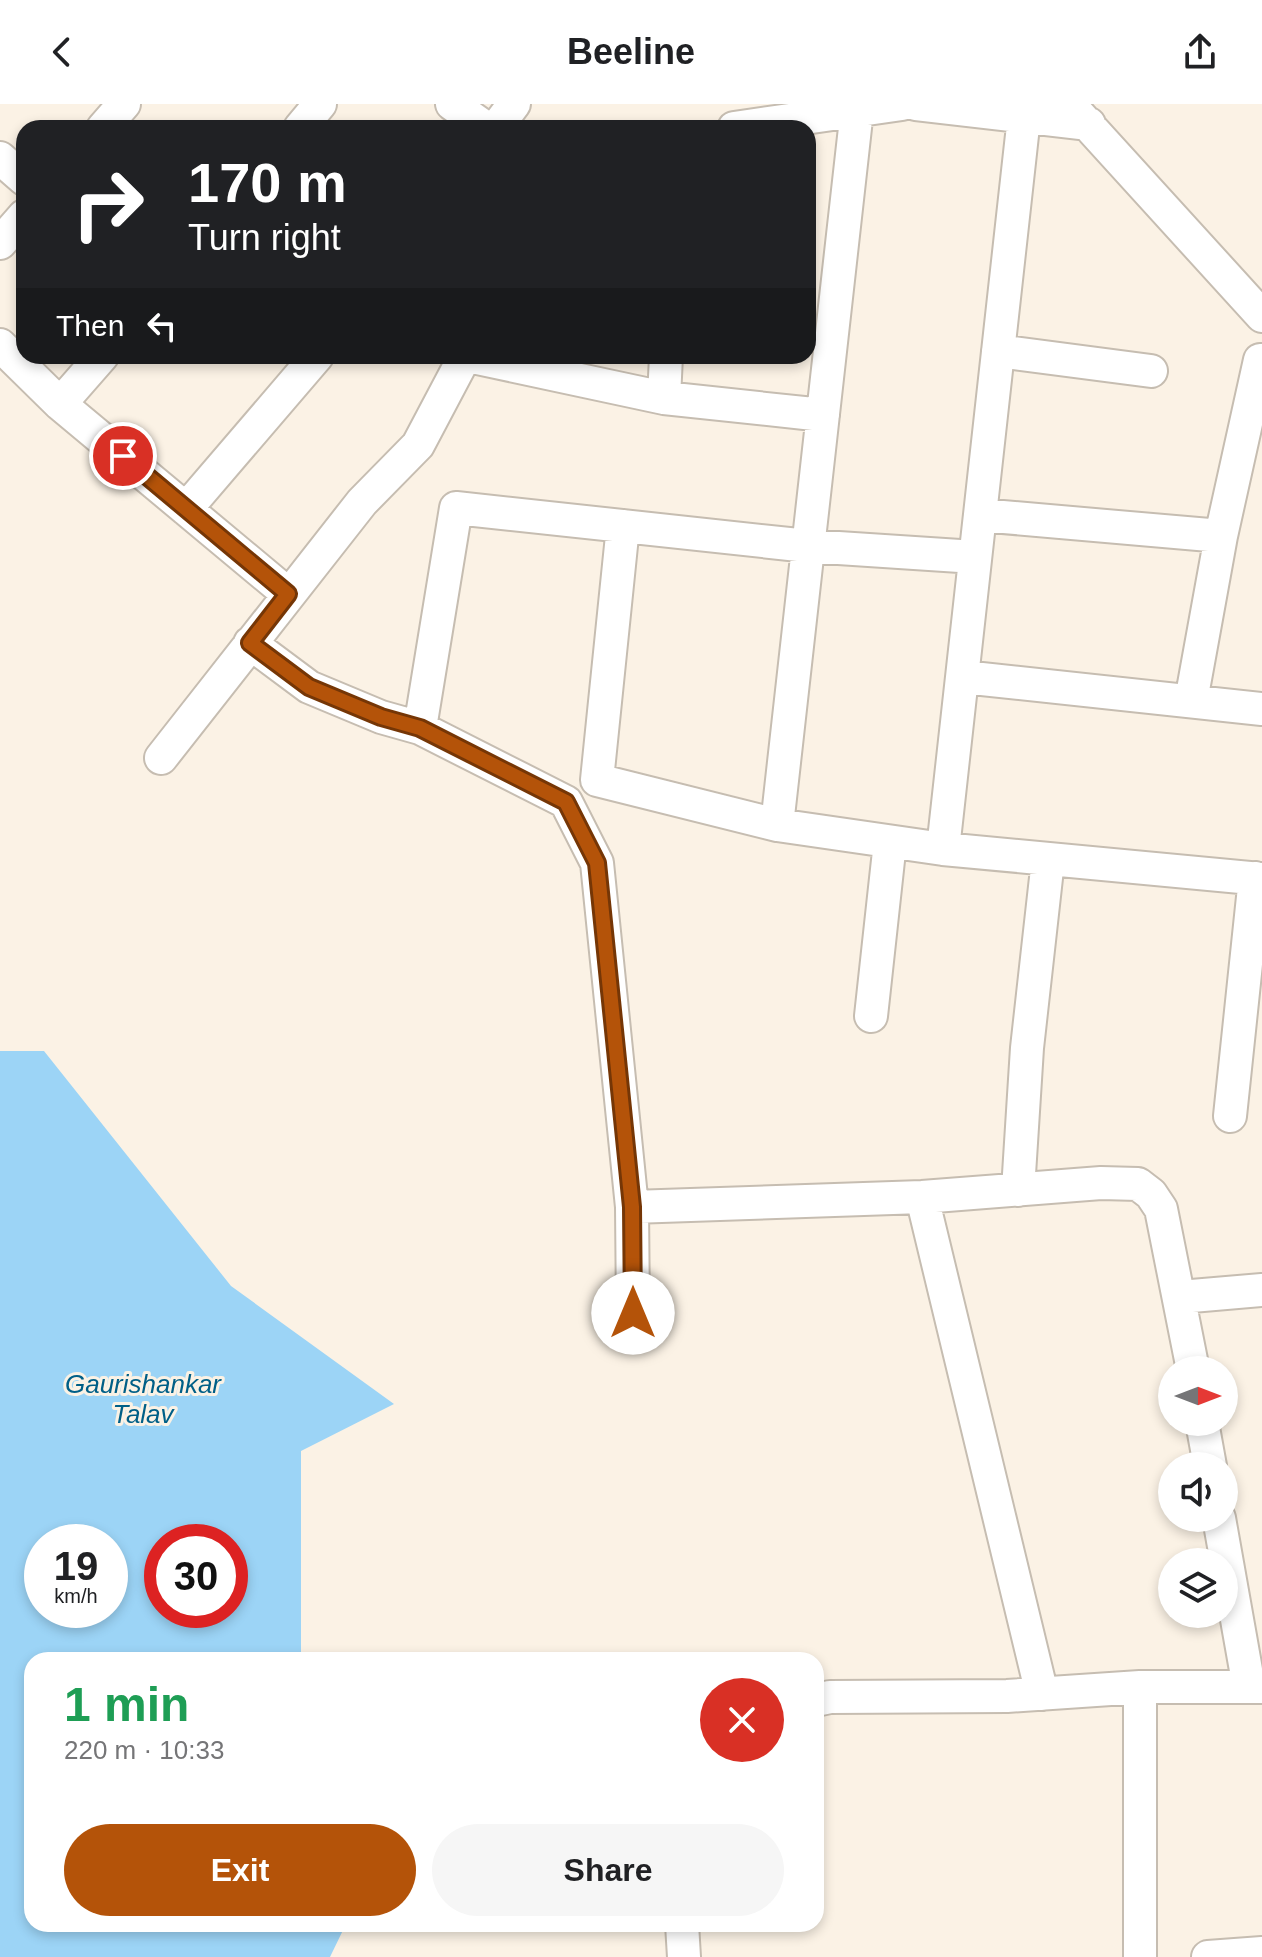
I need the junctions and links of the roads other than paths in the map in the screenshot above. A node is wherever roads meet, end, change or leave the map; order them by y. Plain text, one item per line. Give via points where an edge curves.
1 (124, 104) edge
2 (320, 104) edge
3 (452, 104) edge
4 (902, 104) edge
5 (916, 104) edge
6 (857, 110) junction
7 (1079, 114) edge
8 (1024, 117) junction
9 (110, 120) edge
10 (307, 120) edge
11 (475, 120) edge
12 (789, 120) edge
13 (0, 158) edge
14 (16, 172) edge
15 (16, 225) edge
16 (0, 243) edge
17 (1262, 316) edge
18 (0, 345) edge
19 (998, 351) junction
20 (1260, 360) edge
21 (16, 361) edge
22 (19, 364) edge
23 (95, 364) edge
24 (310, 364) edge
25 (463, 364) edge
26 (505, 364) edge
27 (666, 364) edge
28 (1151, 371) dead end
29 (664, 398) junction
30 (60, 404) junction
31 (823, 415) junction
32 (186, 509) junction
33 (980, 515) junction
34 (623, 526) junction
35 (1221, 536) junction
36 (808, 546) junction
37 (975, 557) junction
38 (288, 594) junction
39 (250, 643) junction
40 (963, 677) junction
41 (1191, 701) junction
42 (1262, 709) edge
43 (420, 728) junction
44 (161, 758) dead end
45 (777, 825) junction
46 (890, 842) junction
47 (943, 849) junction
48 (1048, 860) junction
49 (1258, 878) edge
50 (871, 1016) dead end
51 (1230, 1116) dead end
52 (1018, 1190) junction
53 (922, 1197) junction
54 (632, 1207) junction
55 (1262, 1290) edge
56 (1180, 1297) junction
57 (633, 1313) dead end
58 (1191, 1356) edge
59 (1222, 1532) edge
60 (1140, 1687) junction
61 (1256, 1687) edge
62 (1042, 1694) junction
63 (824, 1698) edge
64 (682, 1932) edge
65 (1262, 1953) edge
66 (684, 1957) edge
67 (1140, 1957) edge
68 (1208, 1957) edge

1 - 9 street
2 - 10 street
3 - 11 street
4 - 6 street
5 - 8 street
6 - 12 street
6 - 31 street
7 - 8 street
7 - 17 street
8 - 19 street
13 - 14 street
15 - 16 street
18 - 21 street
19 - 28 street
19 - 33 street
20 - 35 street
22 - 30 street
23 - 30 street
24 - 32 street
25 - 38 street via 418,445 362,502
26 - 29 street
27 - 29 street
29 - 31 street
30 - 32 street
31 - 36 street
32 - 38 street
33 - 35 street
33 - 37 street
34 - 36 street
34 - 43 street via 456,508
34 - 45 street via 597,780
35 - 41 street
36 - 37 street
36 - 45 street
37 - 40 street
38 - 39 street
39 - 43 street via 309,687
39 - 44 street
40 - 41 street
40 - 47 street
41 - 42 street
43 - 54 street via 566,802 597,863
45 - 46 street
46 - 47 street
46 - 50 street
47 - 48 street
48 - 49 street
48 - 52 street
49 - 51 street
52 - 53 street
52 - 56 street via 1138,1184 1161,1209
53 - 54 street
53 - 62 street
54 - 57 street
55 - 56 street
56 - 58 street
59 - 61 street
60 - 61 street
60 - 62 street
60 - 67 street
62 - 63 street
64 - 66 street
65 - 68 street

